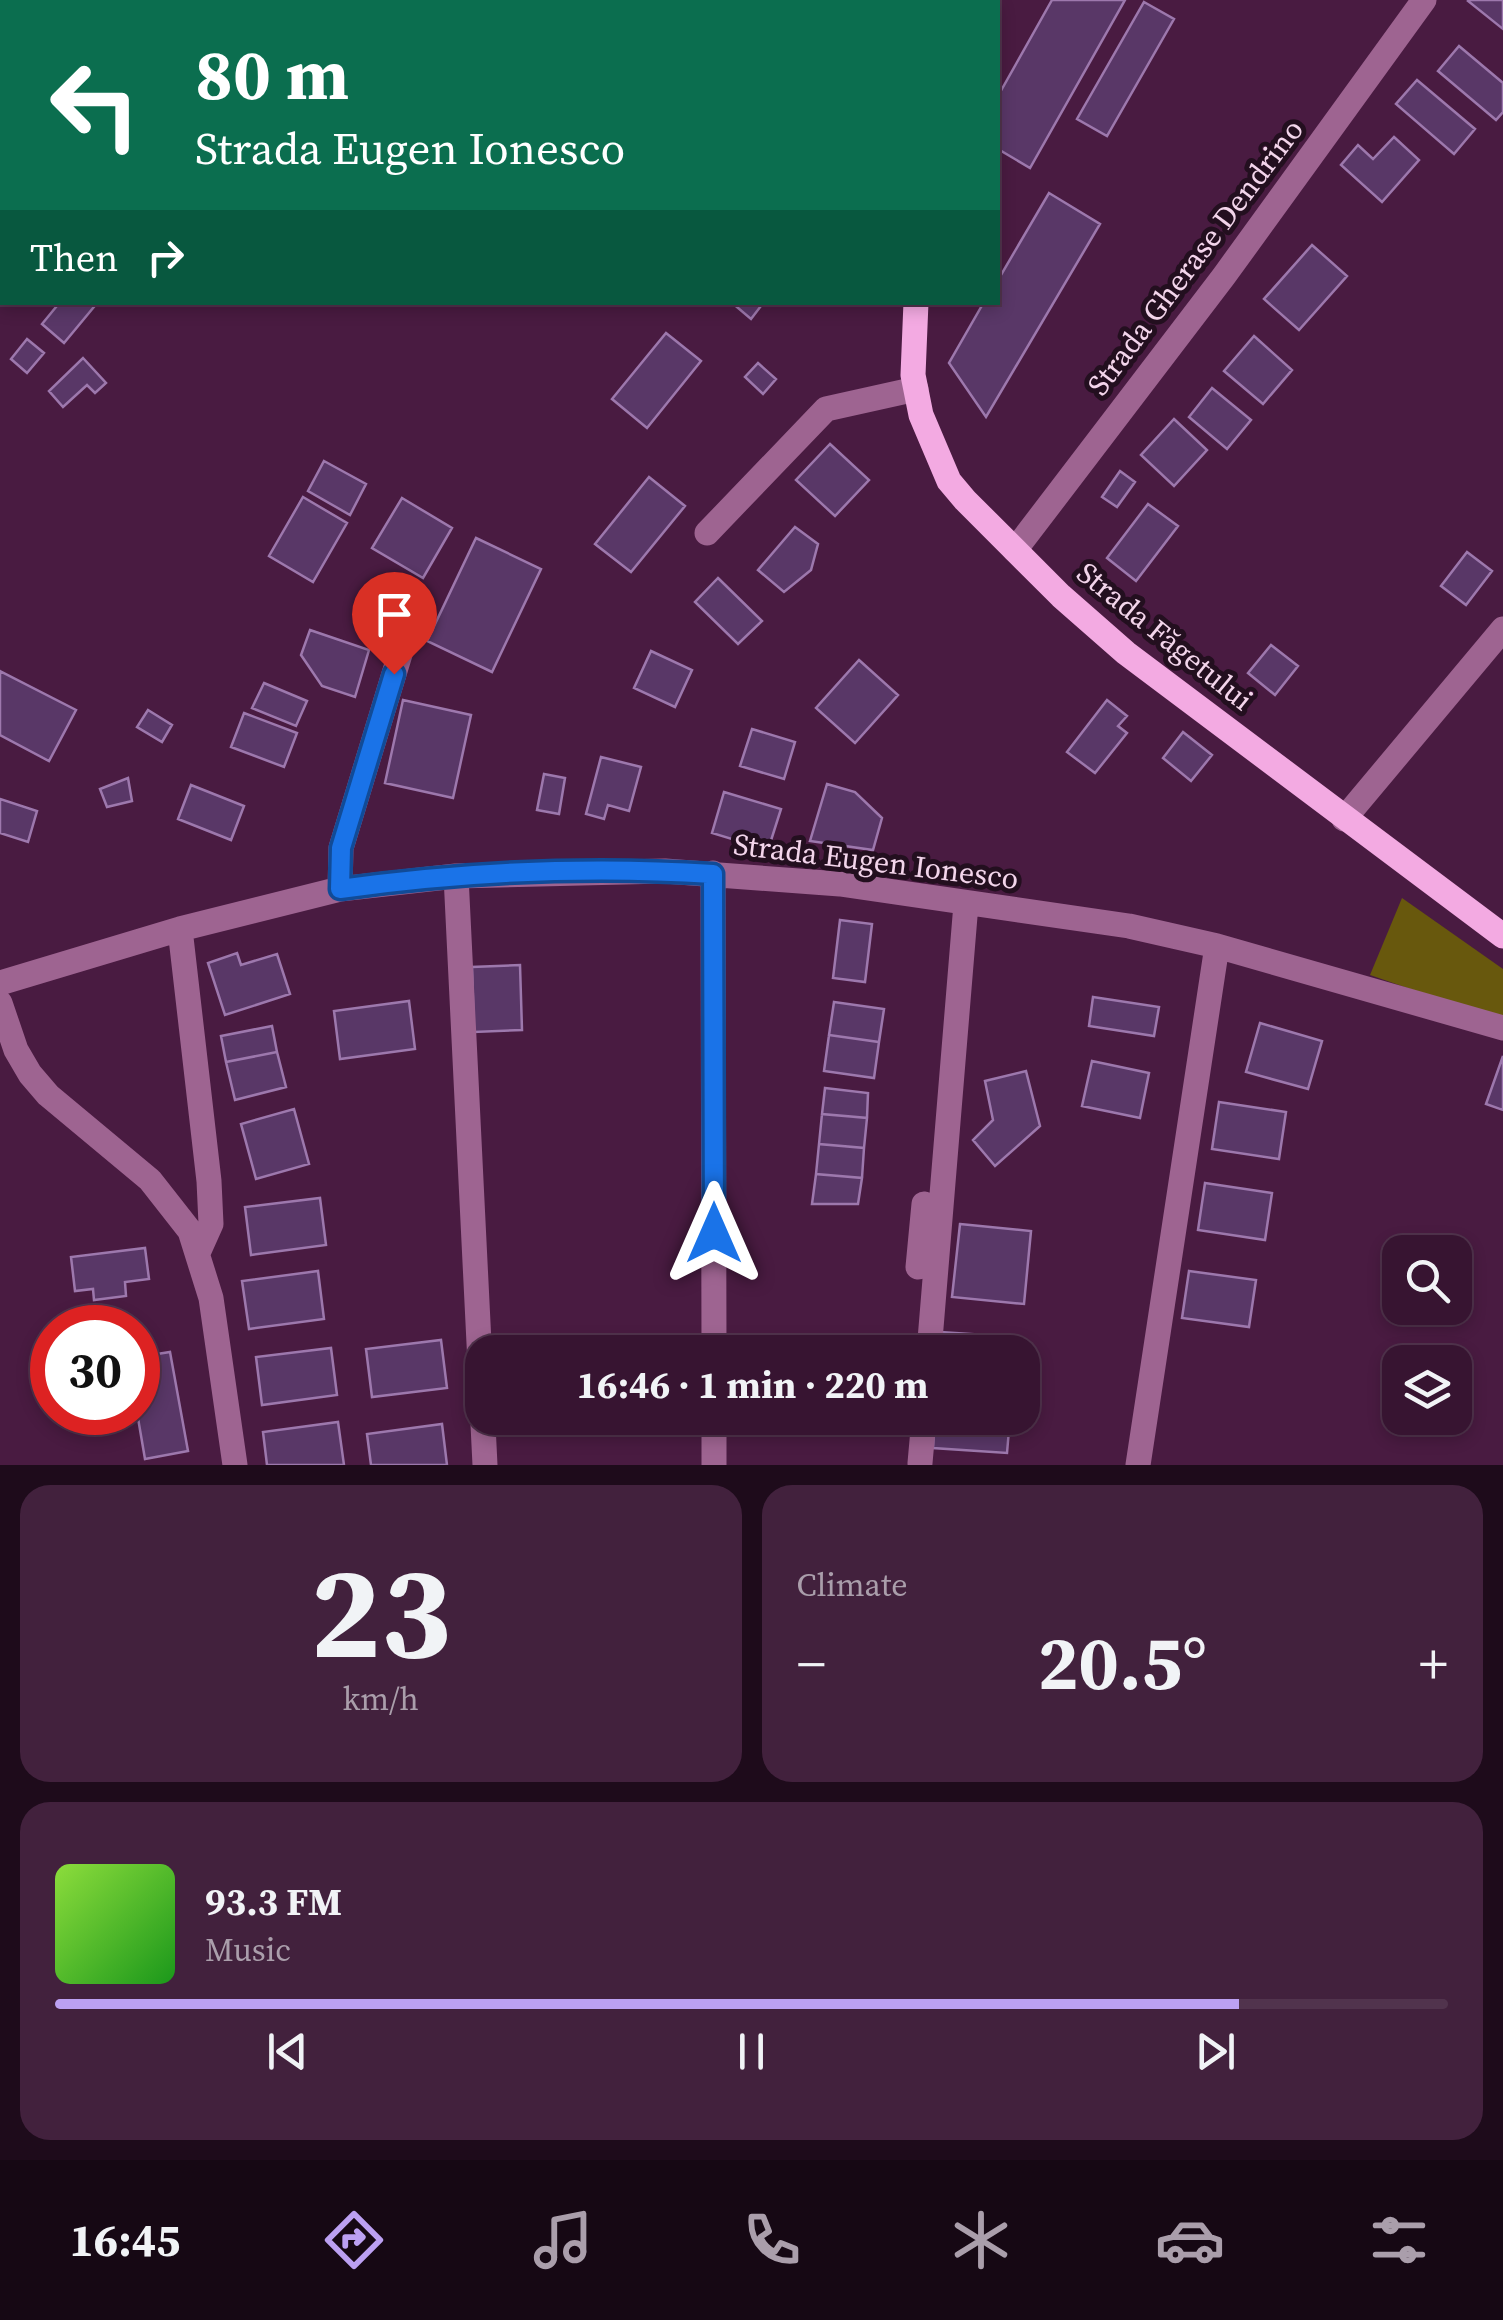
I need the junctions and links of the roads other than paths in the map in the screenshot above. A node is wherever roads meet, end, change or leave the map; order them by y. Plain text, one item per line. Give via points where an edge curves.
1 (1424, 0) edge
2 (916, 305) edge
3 (916, 389) junction
4 (708, 533) dead end
5 (1014, 550) junction
6 (415, 605) dead end
7 (1503, 629) edge
8 (1344, 820) junction
9 (713, 874) junction
10 (456, 876) junction
11 (340, 889) junction
12 (965, 910) junction
13 (180, 929) junction
14 (1503, 936) edge
15 (1217, 946) junction
16 (0, 983) edge
17 (0, 1002) edge
18 (1503, 1028) edge
19 (198, 1252) junction
20 (918, 1267) dead end
21 (714, 1335) edge
22 (930, 1335) edge
23 (714, 1435) edge
24 (922, 1435) edge
25 (920, 1463) edge
26 (235, 1465) edge
27 (485, 1465) edge
28 (714, 1465) edge
29 (1138, 1465) edge

1 - 5 street, Strada Gherase Dendrino
2 - 3 main road, Strada Făgetului
3 - 4 street via 826,410
3 - 5 main road, Strada Făgetului via 950,480
5 - 8 main road, Strada Făgetului via 1126,653
6 - 11 street via 341,848
7 - 8 street
8 - 14 main road, Strada Făgetului
9 - 10 street, Strada Eugen Ionesco
9 - 12 street, Strada Eugen Ionesco via 840,884
9 - 21 street
10 - 11 street, Strada Eugen Ionesco
10 - 27 street
11 - 13 street, Strada Eugen Ionesco
12 - 15 street, Strada Eugen Ionesco via 1130,926
12 - 20 street via 949,968
12 - 22 street
13 - 16 street, Strada Eugen Ionesco
13 - 19 street via 209,1180 211,1224
15 - 18 street, Strada Eugen Ionesco
15 - 29 street
17 - 19 street via 30,1074 150,1180
19 - 26 street
23 - 28 street
24 - 25 street

